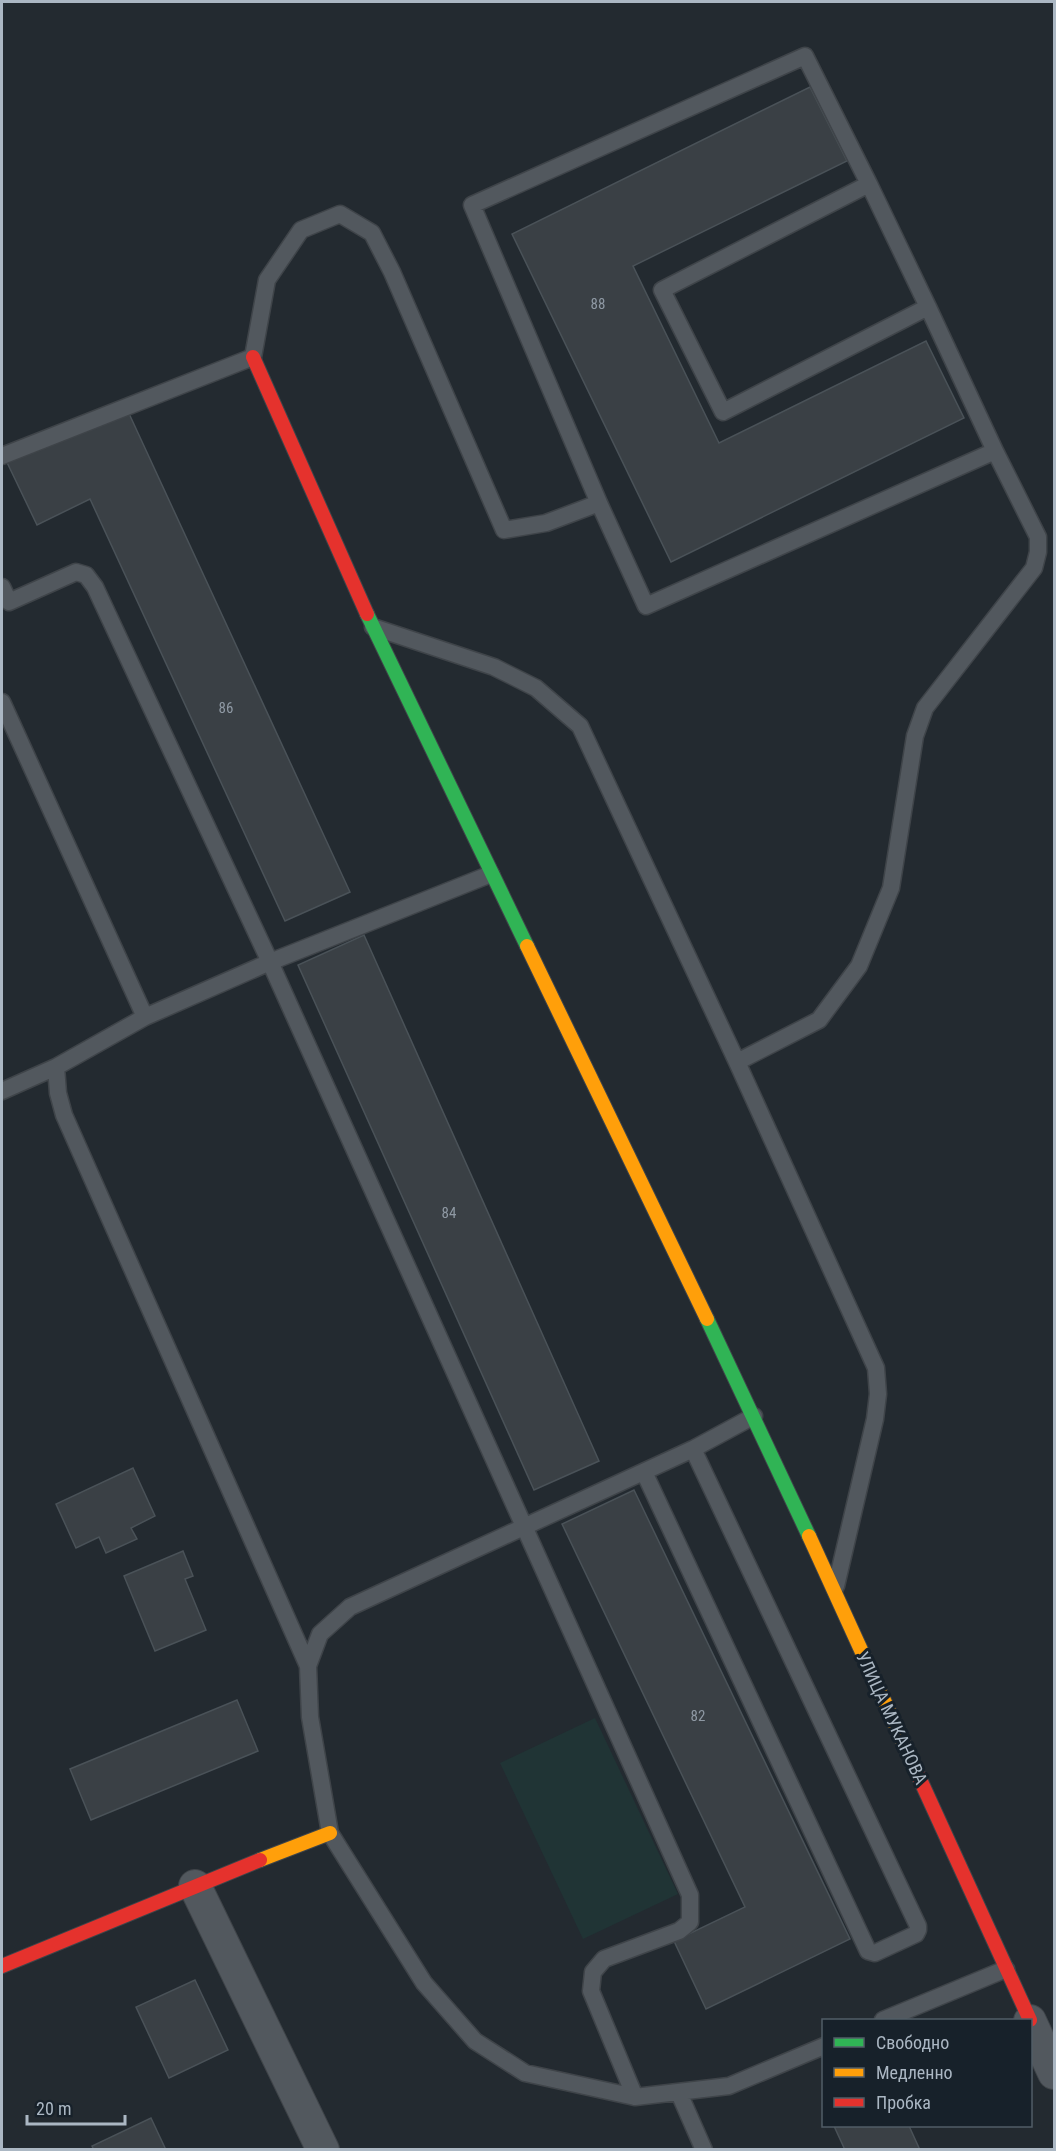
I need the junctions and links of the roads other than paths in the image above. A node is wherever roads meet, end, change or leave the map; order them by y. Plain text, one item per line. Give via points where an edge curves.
1 (869, 184) junction
2 (928, 307) junction
3 (253, 357) junction
4 (995, 451) junction
5 (2, 456) edge
6 (599, 503) junction
7 (4, 600) edge
8 (372, 626) junction
9 (2, 702) edge
10 (491, 874) junction
11 (270, 962) junction
12 (145, 1017) junction
13 (737, 1062) junction
14 (56, 1067) junction
15 (2, 1091) edge
16 (754, 1416) junction
17 (693, 1449) junction
18 (644, 1472) junction
19 (523, 1526) junction
20 (834, 1593) junction
21 (308, 1666) junction
22 (330, 1833) junction
23 (195, 1886) junction
24 (2, 1966) edge
25 (1006, 1969) junction
26 (885, 2019) edge
27 (1029, 2019) edge
28 (1032, 2025) edge
29 (822, 2047) edge
30 (1054, 2073) edge
31 (679, 2093) junction
32 (635, 2097) junction
33 (323, 2150) edge
34 (704, 2150) edge

1 - 2 lane
1 - 2 lane via 662,290 723,412
1 - 6 lane via 805,56 472,205
2 - 4 lane
3 - 5 lane
3 - 6 lane via 267,280 301,230 340,214 372,233 504,530 546,523
3 - 8 street, УЛИЦА МУКАНОВА
4 - 6 lane via 646,606
4 - 13 lane via 1038,537 1034,568 925,708 915,736 891,888 859,966 819,1020
7 - 11 lane via 76,572 86,575 95,587
8 - 10 street, УЛИЦА МУКАНОВА
8 - 13 lane via 494,667 536,688 580,726
9 - 12 lane
10 - 11 lane
10 - 16 street, УЛИЦА МУКАНОВА
11 - 12 lane
11 - 19 lane
12 - 14 lane
13 - 20 lane via 876,1368 875,1419
14 - 15 lane
14 - 21 lane via 64,1114
16 - 17 lane
16 - 20 street, УЛИЦА МУКАНОВА
17 - 18 lane
17 - 18 lane via 918,1926 916,1934 875,1953 868,1951
18 - 19 lane
19 - 21 lane via 350,1607 320,1634
19 - 32 lane via 690,1895 690,1922 679,1931 604,1959 593,1972 591,1991
20 - 25 street, УЛИЦА МУКАНОВА
21 - 22 lane via 310,1717
22 - 23 street
22 - 32 lane via 424,1983 476,2041 525,2073
23 - 24 street
23 - 33 street
25 - 26 lane
25 - 27 street, УЛИЦА МУКАНОВА
28 - 30 street, УЛИЦА МУКАНОВА
29 - 31 lane via 729,2086
31 - 32 lane
31 - 34 lane

